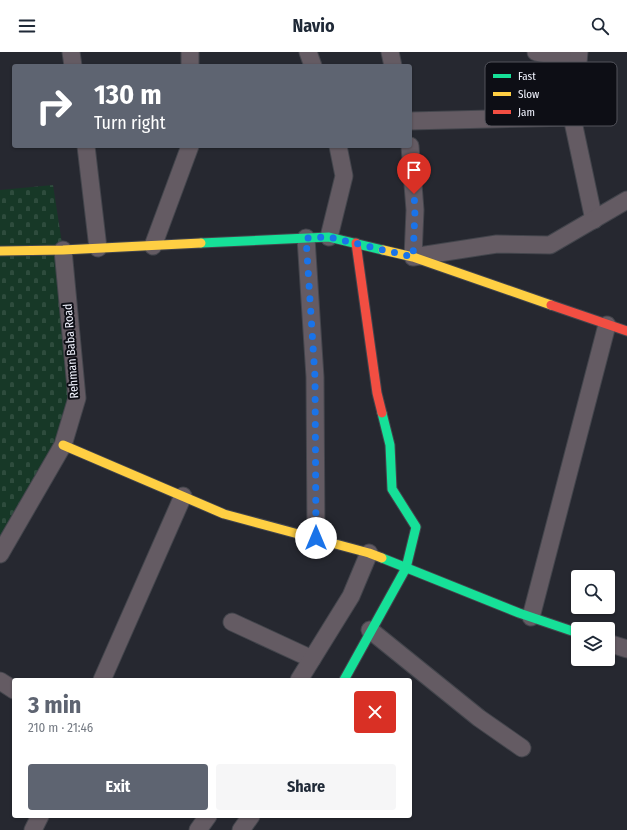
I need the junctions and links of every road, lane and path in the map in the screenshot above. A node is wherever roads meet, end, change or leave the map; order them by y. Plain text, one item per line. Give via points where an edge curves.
1 (71, 52) edge
2 (190, 52) edge
3 (308, 52) edge
4 (390, 52) edge
5 (536, 52) edge
6 (579, 55) edge
7 (73, 64) edge
8 (190, 64) edge
9 (312, 64) edge
10 (393, 64) edge
11 (485, 120) edge
12 (412, 121) edge
13 (574, 126) edge
14 (86, 148) edge
15 (189, 148) edge
16 (338, 148) edge
17 (410, 148) edge
18 (627, 200) edge
19 (594, 220) junction
20 (329, 237) junction
21 (306, 238) junction
22 (356, 243) junction
23 (153, 246) junction
24 (98, 248) junction
25 (63, 250) junction
26 (0, 251) edge
27 (413, 257) junction
28 (607, 325) junction
29 (627, 331) edge
30 (63, 445) junction
31 (184, 496) junction
32 (316, 538) junction
33 (369, 553) junction
34 (0, 554) edge
35 (406, 568) junction
36 (531, 617) junction
37 (232, 622) dead end
38 (370, 630) junction
39 (571, 631) edge
40 (615, 645) edge
41 (627, 649) edge
42 (312, 659) junction
43 (103, 678) edge
44 (300, 678) edge
45 (345, 678) edge
46 (0, 681) edge
47 (12, 689) edge
48 (522, 748) dead end
49 (39, 818) edge
50 (207, 818) edge
51 (250, 818) edge
52 (33, 830) edge
53 (198, 830) edge
54 (241, 830) edge

1 - 7 street
2 - 8 street
3 - 9 street
4 - 10 street
5 - 6 street
11 - 12 street
13 - 19 street
14 - 24 street
15 - 23 street
16 - 20 street via 344,176
17 - 27 street via 415,210
18 - 19 street
19 - 27 street via 550,244 497,244
20 - 21 street
20 - 22 street
21 - 23 street
21 - 32 street via 315,377
22 - 27 street
22 - 35 street via 377,393 390,445 392,490 416,527
23 - 24 street
24 - 25 street
25 - 26 street
25 - 30 street, Rehman Baba Road via 77,398
27 - 28 street
28 - 29 street
28 - 36 street
30 - 31 street
30 - 34 street, Rehman Baba Road
31 - 32 street via 224,514
31 - 43 street
32 - 33 street
33 - 35 street
33 - 42 street via 351,596
35 - 36 street
35 - 38 street
36 - 39 street
37 - 42 street
38 - 45 street
38 - 48 street via 479,718
40 - 41 street
42 - 44 street
46 - 47 street
49 - 52 street
50 - 53 street
51 - 54 street

